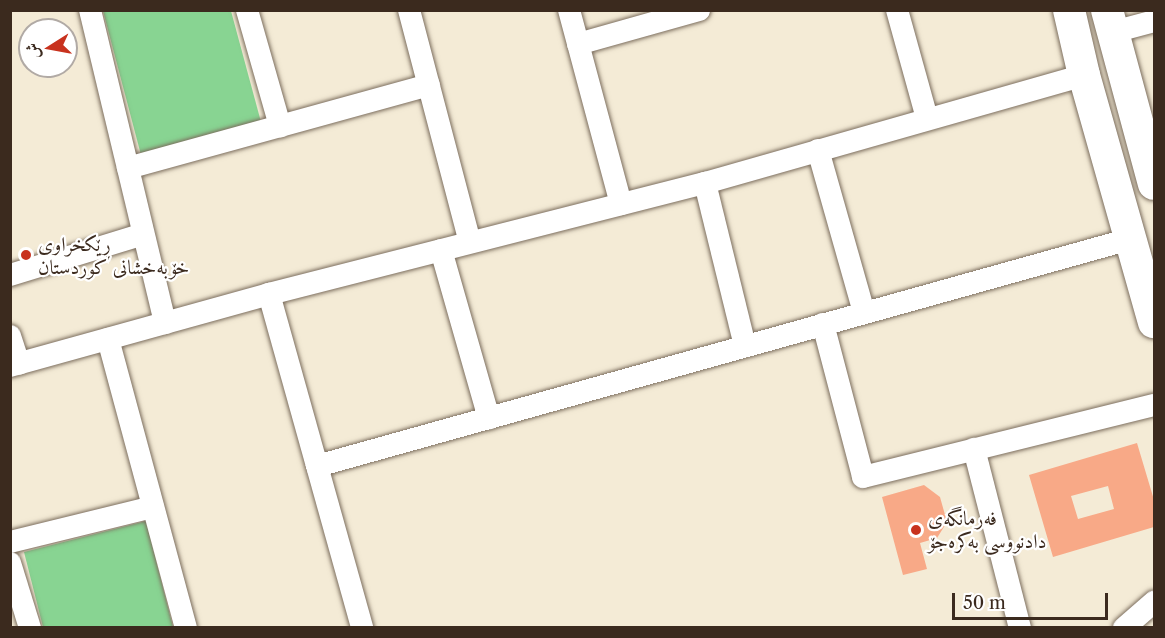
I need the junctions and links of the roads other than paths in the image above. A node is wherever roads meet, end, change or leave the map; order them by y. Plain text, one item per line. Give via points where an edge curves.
1 (90, 10) edge
2 (247, 10) edge
3 (409, 10) edge
4 (569, 10) edge
5 (699, 10) edge
6 (897, 10) edge
7 (1069, 10) edge
8 (1110, 21) edge
9 (1155, 21) edge
10 (578, 44) junction
11 (1084, 75) junction
12 (429, 85) junction
13 (927, 118) junction
14 (280, 126) junction
15 (818, 150) junction
16 (128, 168) junction
17 (705, 183) junction
18 (1155, 184) edge
19 (621, 204) junction
20 (143, 234) junction
21 (1130, 238) junction
22 (471, 242) junction
23 (441, 250) junction
24 (10, 274) edge
25 (269, 294) junction
26 (864, 313) junction
27 (1155, 322) edge
28 (165, 323) junction
29 (823, 324) junction
30 (10, 336) edge
31 (108, 339) junction
32 (745, 346) junction
33 (15, 365) edge
34 (1155, 405) edge
35 (489, 418) junction
36 (974, 449) junction
37 (317, 466) junction
38 (153, 507) junction
39 (10, 542) edge
40 (10, 562) edge
41 (1155, 602) edge
42 (30, 627) edge
43 (186, 627) edge
44 (362, 627) edge
45 (1020, 627) edge
46 (1124, 627) edge

1 - 16 street
2 - 14 street
3 - 12 street
4 - 10 street
5 - 10 street
6 - 13 street
7 - 11 main road
8 - 9 street
8 - 18 main road
10 - 19 street
11 - 13 street
11 - 21 main road
12 - 14 street
12 - 22 street
13 - 15 street
14 - 16 street
15 - 17 street
15 - 26 street
16 - 20 street
17 - 19 street
17 - 32 street
19 - 22 street
20 - 24 street
20 - 28 street
21 - 26 street
21 - 27 main road
22 - 23 street
23 - 25 street
23 - 35 street
25 - 28 street
25 - 37 street
26 - 29 street
28 - 31 street
29 - 32 street
29 - 36 street via 863,477
30 - 33 street
31 - 33 street
31 - 38 street
32 - 35 street
34 - 36 street
35 - 37 street
36 - 45 street
37 - 44 street
38 - 39 street
38 - 43 street
40 - 42 street
41 - 46 street

